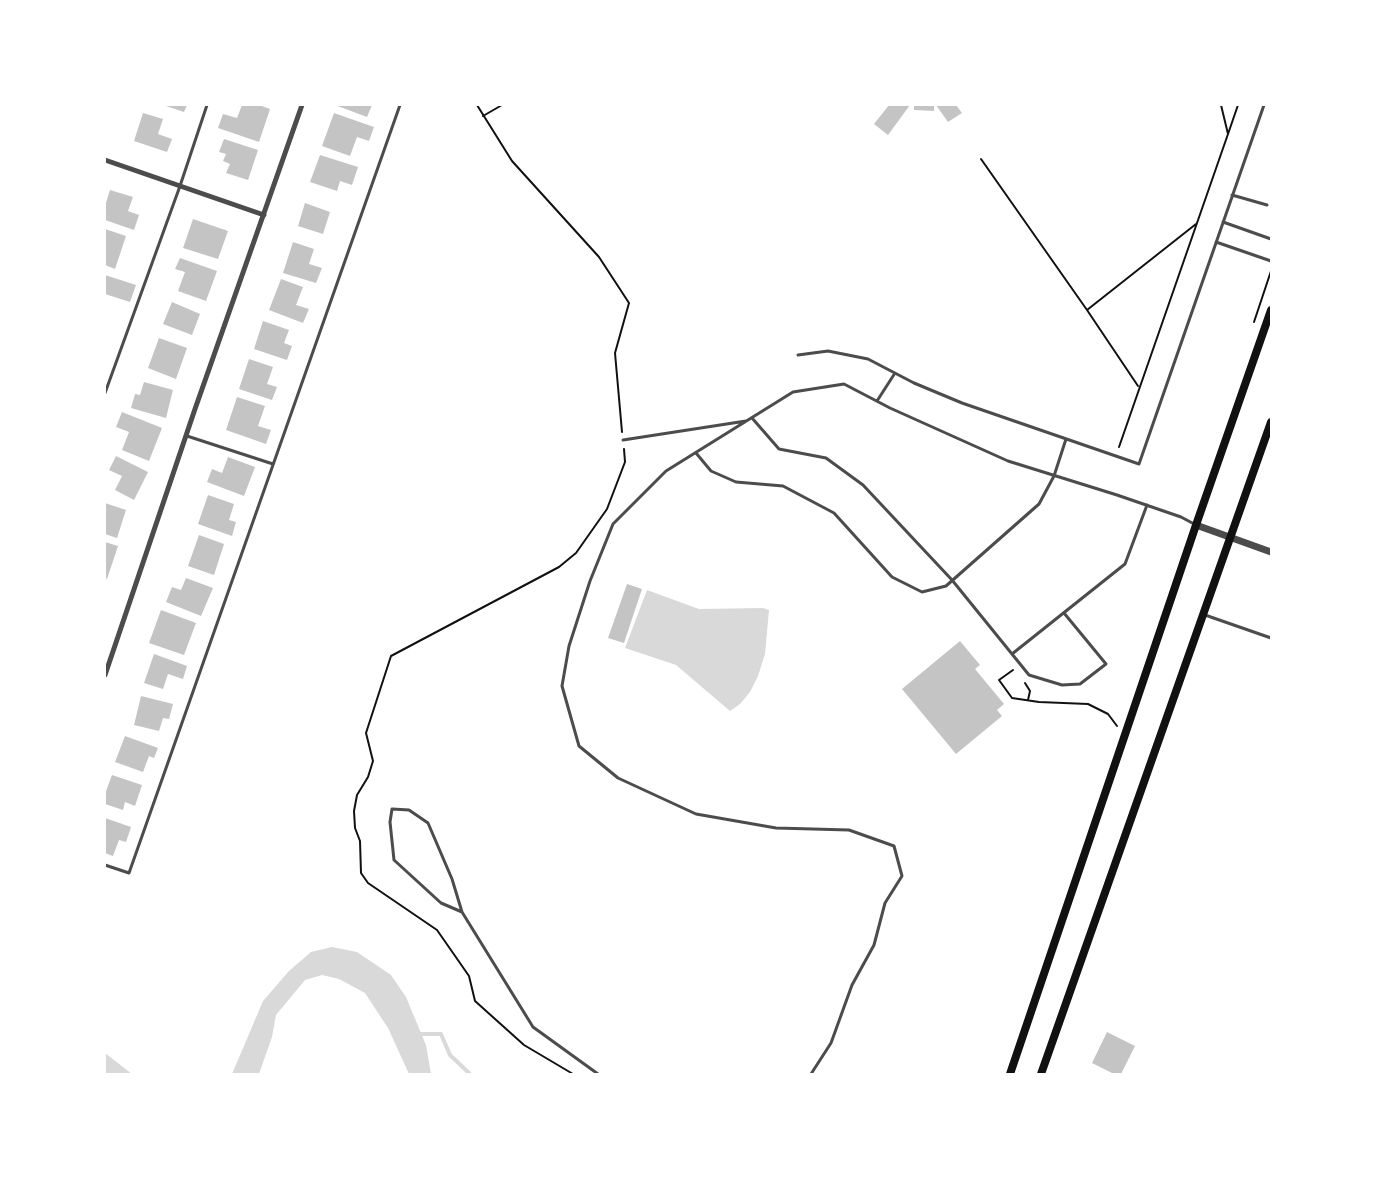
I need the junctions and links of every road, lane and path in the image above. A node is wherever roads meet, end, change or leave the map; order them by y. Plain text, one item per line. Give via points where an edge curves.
1 (207, 105) edge
2 (302, 105) edge
3 (400, 105) edge
4 (477, 105) edge
5 (502, 105) edge
6 (1221, 105) edge
7 (1238, 105) edge
8 (1264, 105) edge
9 (483, 116) junction
10 (1228, 134) junction
11 (981, 159) dead end
12 (105, 160) edge
13 (180, 186) junction
14 (1232, 195) junction
15 (1267, 205) dead end
16 (264, 215) junction
17 (1223, 222) junction
18 (1197, 224) junction
19 (1271, 239) edge
20 (1216, 242) junction
21 (1271, 261) edge
22 (1087, 310) junction
23 (1271, 310) edge
24 (798, 354) dead end
25 (896, 373) junction
26 (1139, 387) junction
27 (105, 393) edge
28 (876, 401) junction
29 (752, 418) junction
30 (747, 420) junction
31 (1271, 422) edge
32 (186, 435) junction
33 (1268, 438) edge
34 (1066, 439) junction
35 (623, 440) junction
36 (1119, 447) dead end
37 (696, 453) junction
38 (273, 464) junction
39 (1054, 476) junction
40 (1147, 505) junction
41 (1196, 525) junction
42 (1231, 537) junction
43 (1271, 552) edge
44 (952, 580) junction
45 (1064, 613) junction
46 (1204, 615) junction
47 (1271, 638) edge
48 (1012, 654) junction
49 (1017, 668) dead end
50 (105, 675) edge
51 (1021, 676) dead end
52 (1028, 700) junction
53 (1119, 728) dead end
54 (105, 866) edge
55 (462, 912) junction
56 (573, 1074) edge
57 (598, 1074) edge
58 (811, 1074) edge
59 (1010, 1074) edge
60 (1041, 1074) edge

1 - 13 lane
2 - 16 street
3 - 38 lane
4 - 9 path
5 - 9 path
6 - 10 path
7 - 10 path
8 - 14 lane
9 - 35 path via 512,161 599,257 628,303 615,353
10 - 18 path
11 - 22 path
12 - 13 street
13 - 16 street
13 - 27 lane
14 - 15 lane
14 - 17 lane
16 - 32 street
17 - 19 lane
17 - 20 lane
18 - 22 path
18 - 26 path
20 - 21 lane
20 - 34 lane via 1139,464
22 - 26 path
23 - 41 main road
24 - 25 lane via 852,354
25 - 28 lane
25 - 34 lane via 962,404
26 - 36 path
28 - 29 lane via 844,384 793,392
28 - 39 lane via 1008,461
29 - 30 lane
29 - 44 lane via 779,449 826,458 863,485
30 - 35 lane
30 - 37 lane
31 - 33 main road
32 - 38 lane
32 - 50 street
33 - 42 main road
34 - 39 lane
35 - 56 path via 625,462 608,509 576,553 559,567 391,656 366,733 373,761 354,811 361,873 368,883 437,930 469,976 475,1001 524,1045
37 - 44 lane via 711,471 736,482 783,486 834,513 892,577 922,592 946,586
37 - 58 lane via 666,471 613,524 569,646 562,686 579,746 618,778 649,794 696,814 776,828 849,830 894,846 902,876 885,903 874,945 852,985 831,1043
38 - 54 lane via 129,873
39 - 40 lane
39 - 44 lane via 1040,504
40 - 41 lane
40 - 45 lane via 1125,564
41 - 42 street
41 - 59 main road
42 - 43 street
42 - 46 main road
44 - 48 lane
45 - 48 lane
45 - 48 lane via 1106,664 1080,684 1062,685 1029,675
46 - 47 lane
46 - 60 main road
49 - 52 path via 999,680 1012,698
51 - 52 path via 1030,691
52 - 53 path via 1088,704 1108,714
55 - 55 lane via 441,903 394,860 392,809 409,810 428,823
55 - 57 lane via 533,1027

